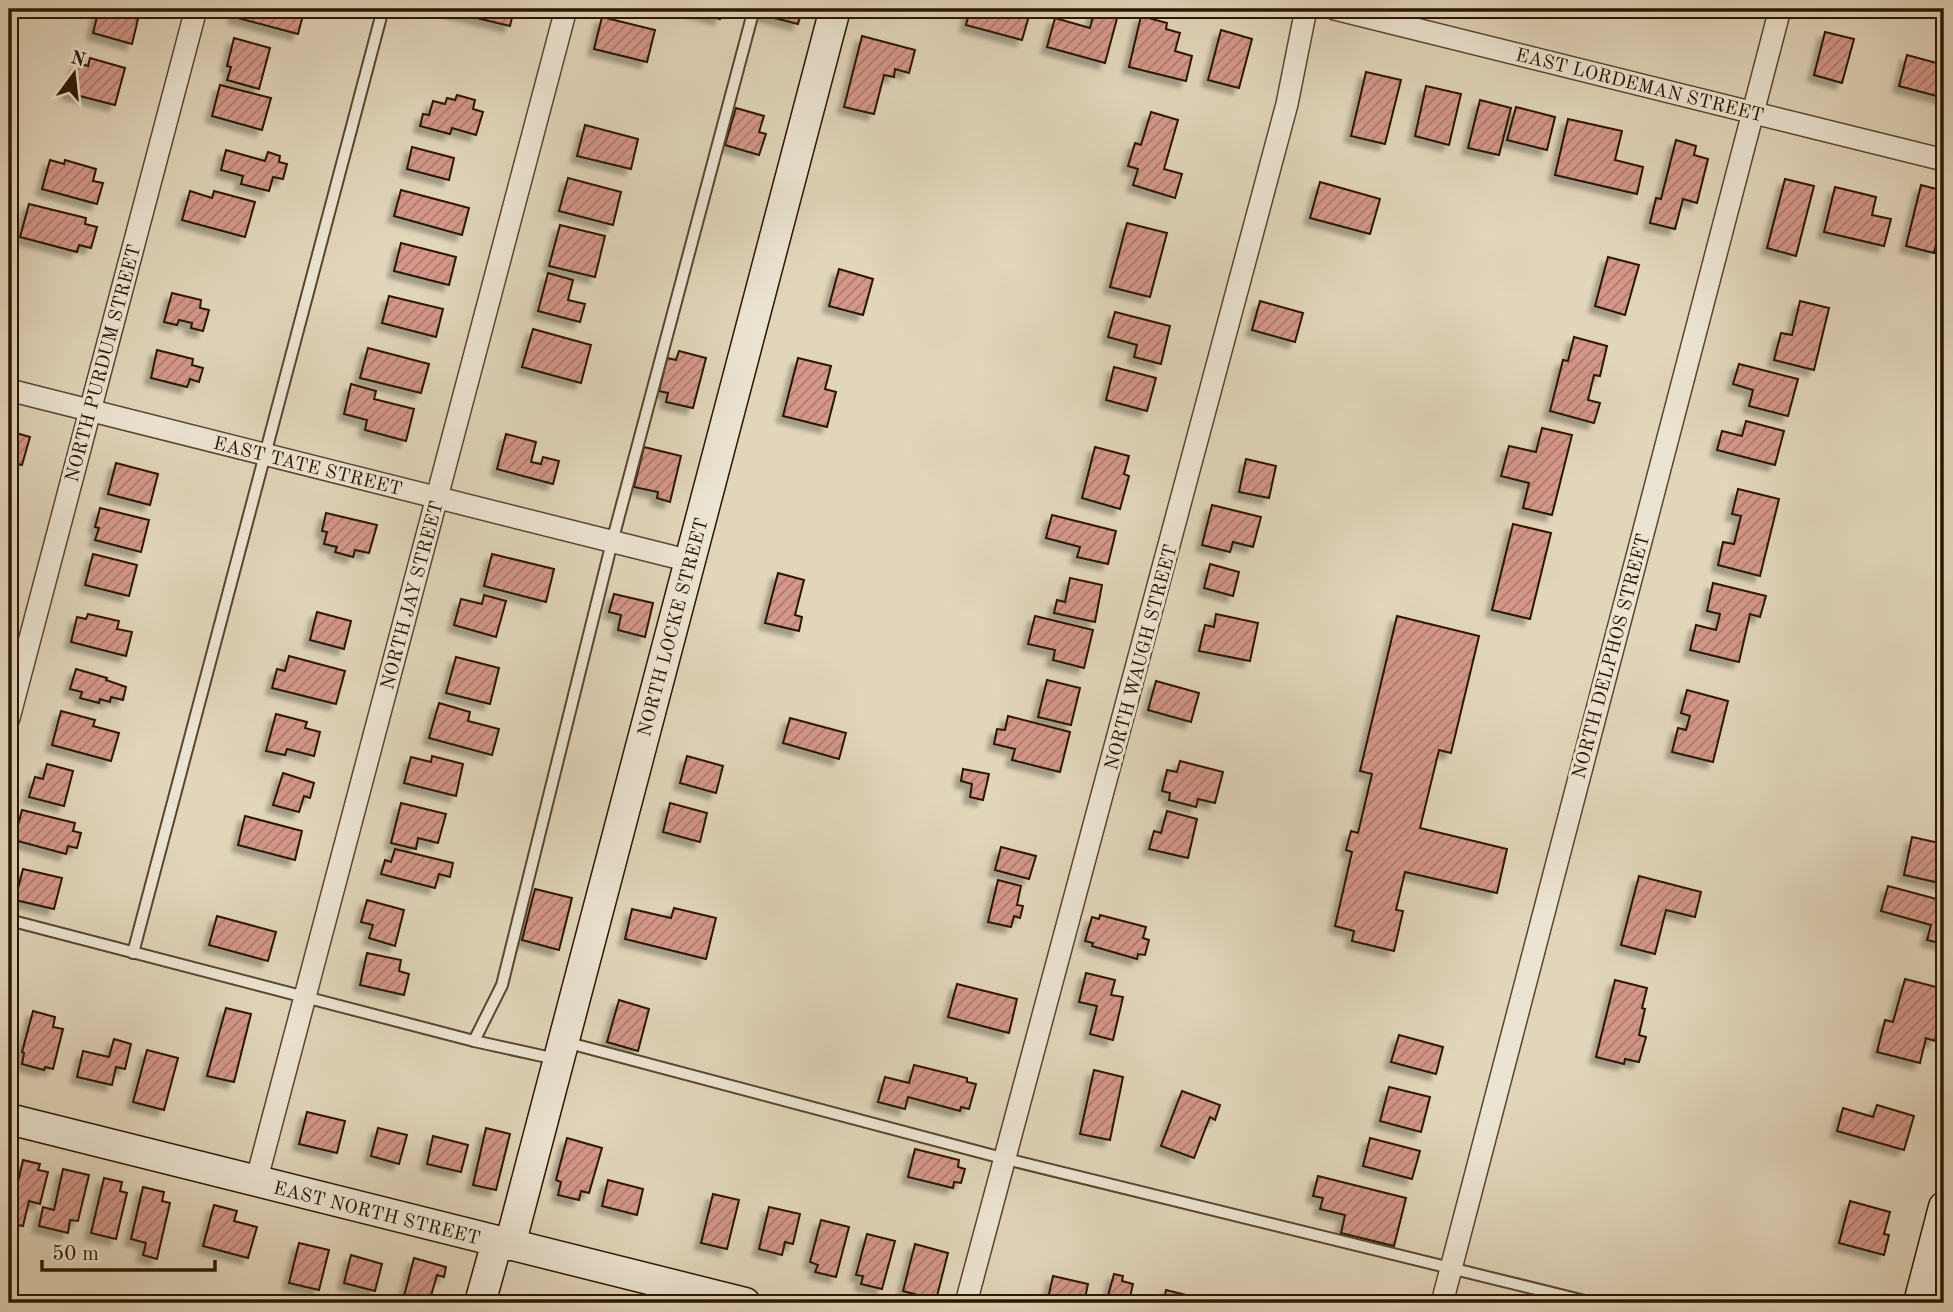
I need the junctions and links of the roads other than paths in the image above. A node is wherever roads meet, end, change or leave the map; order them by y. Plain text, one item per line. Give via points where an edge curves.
1 (11, 9) edge
2 (195, 9) edge
3 (383, 9) edge
4 (566, 9) edge
5 (754, 9) edge
6 (835, 9) edge
7 (1306, 9) edge
8 (1335, 9) edge
9 (1780, 9) edge
10 (9, 19) edge
11 (1753, 113) junction
12 (1944, 160) edge
13 (9, 390) edge
14 (90, 410) junction
15 (264, 454) junction
16 (437, 498) junction
17 (612, 542) junction
18 (690, 561) junction
19 (9, 718) edge
20 (9, 920) edge
21 (133, 953) junction
22 (305, 996) junction
23 (474, 1041) junction
24 (560, 1051) junction
25 (9, 1119) edge
26 (1006, 1159) junction
27 (256, 1182) junction
28 (1944, 1206) edge
29 (504, 1243) junction
30 (1451, 1269) junction
31 (480, 1303) edge
32 (745, 1303) edge
33 (966, 1303) edge
34 (1442, 1303) edge
35 (1593, 1303) edge
36 (1919, 1303) edge

1 - 10 lane
2 - 14 street, NORTH PURDUM STREET
3 - 15 lane
4 - 16 street, NORTH JAY STREET
5 - 17 lane
6 - 18 street, NORTH LOCKE STREET
7 - 26 street, NORTH WAUGH STREET via 1287,104
8 - 11 street, EAST LORDEMAN STREET
9 - 11 street, NORTH DELPHOS STREET
11 - 12 street, EAST LORDEMAN STREET
11 - 30 street, NORTH DELPHOS STREET
13 - 14 street, EAST TATE STREET
14 - 15 street, EAST TATE STREET
14 - 19 street, NORTH PURDUM STREET
15 - 16 street, EAST TATE STREET
15 - 21 lane
16 - 17 street, EAST TATE STREET
16 - 22 street, NORTH JAY STREET
17 - 18 street, EAST TATE STREET
17 - 23 lane via 502,985
18 - 24 street, NORTH LOCKE STREET
20 - 21 lane
21 - 22 lane
22 - 23 lane
22 - 27 street, NORTH JAY STREET
23 - 24 lane
24 - 26 lane
24 - 29 street, NORTH LOCKE STREET
25 - 27 street, EAST NORTH STREET
26 - 30 lane
26 - 33 street, NORTH WAUGH STREET
27 - 29 street, EAST NORTH STREET
28 - 36 street
29 - 31 street, NORTH LOCKE STREET
29 - 32 street, EAST NORTH STREET
30 - 34 street, NORTH DELPHOS STREET
30 - 35 lane

